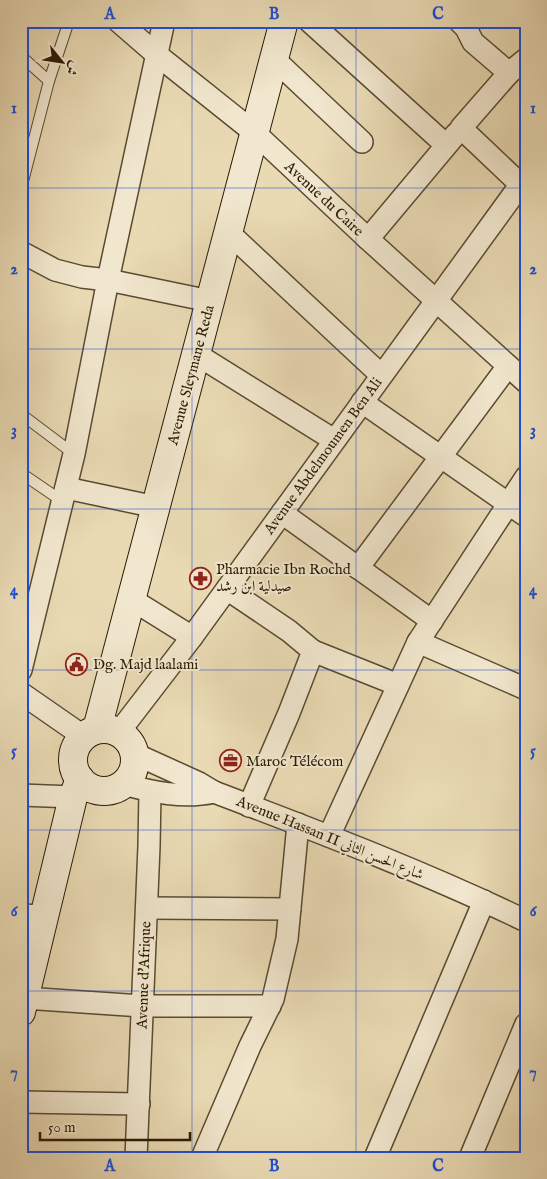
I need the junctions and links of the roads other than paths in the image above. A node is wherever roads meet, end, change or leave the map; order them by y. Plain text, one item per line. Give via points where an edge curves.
1 (69, 21) edge
2 (118, 21) edge
3 (164, 21) edge
4 (284, 21) edge
5 (309, 21) edge
6 (465, 23) edge
7 (156, 54) junction
8 (21, 56) edge
9 (274, 59) junction
10 (526, 59) edge
11 (509, 73) junction
12 (49, 81) junction
13 (461, 128) junction
14 (254, 133) junction
15 (362, 142) dead end
16 (446, 145) junction
17 (25, 159) edge
18 (523, 181) edge
19 (21, 189) edge
20 (228, 232) junction
21 (368, 239) junction
22 (23, 257) edge
23 (108, 280) junction
24 (210, 301) junction
25 (435, 301) junction
26 (196, 354) junction
27 (519, 369) edge
28 (382, 375) junction
29 (362, 402) junction
30 (21, 414) edge
31 (334, 440) junction
32 (74, 454) junction
33 (440, 457) junction
34 (21, 473) edge
35 (526, 477) edge
36 (64, 495) junction
37 (508, 504) junction
38 (156, 507) junction
39 (282, 513) junction
40 (526, 516) edge
41 (358, 568) junction
42 (227, 589) junction
43 (132, 599) junction
44 (432, 621) junction
45 (192, 637) junction
46 (418, 642) junction
47 (313, 651) junction
48 (21, 670) edge
49 (398, 685) junction
50 (526, 689) edge
51 (21, 693) edge
52 (100, 732) junction
53 (135, 754) junction
54 (122, 784) junction
55 (76, 788) junction
56 (150, 792) junction
57 (214, 792) junction
58 (21, 795) edge
59 (249, 806) junction
60 (298, 824) junction
61 (329, 836) junction
62 (484, 901) junction
63 (147, 908) junction
64 (290, 909) junction
65 (33, 916) edge
66 (526, 921) edge
67 (142, 1006) junction
68 (270, 1006) junction
69 (22, 1008) edge
70 (526, 1024) edge
71 (21, 1102) edge
72 (139, 1104) junction
73 (136, 1158) edge
74 (202, 1158) edge
75 (375, 1158) edge
76 (470, 1158) edge

1 - 12 lane
2 - 7 street, Avenue du Caire
3 - 7 street
4 - 9 street, Avenue Sleymane Reda
5 - 16 street
6 - 11 street via 472,42
7 - 14 street, Avenue du Caire
7 - 23 street
8 - 12 lane
9 - 14 street, Avenue Sleymane Reda
9 - 15 street
10 - 11 street
11 - 13 street
12 - 17 lane
13 - 16 street
13 - 18 street
14 - 20 street, Avenue Sleymane Reda
14 - 21 street, Avenue du Caire
16 - 21 street
17 - 19 lane
18 - 25 street, Avenue Abdelmoumen Ben Ali
20 - 24 street, Avenue Sleymane Reda
20 - 28 street
21 - 25 street, Avenue du Caire
22 - 23 street via 55,270
23 - 24 street
23 - 32 street
24 - 26 street, Avenue Sleymane Reda
25 - 27 street, Avenue du Caire
25 - 28 street, Avenue Abdelmoumen Ben Ali
26 - 31 street
26 - 38 street, Avenue Sleymane Reda
27 - 33 street
28 - 29 street, Avenue Abdelmoumen Ben Ali
29 - 31 street, Avenue Abdelmoumen Ben Ali
29 - 33 street
30 - 32 lane
31 - 39 street, Avenue Abdelmoumen Ben Ali
32 - 36 street
33 - 37 street
33 - 41 street
34 - 36 lane
35 - 37 street
36 - 38 street
36 - 48 street
37 - 40 street
37 - 44 street
38 - 43 street, Avenue Sleymane Reda
39 - 41 street
39 - 42 street, Avenue Abdelmoumen Ben Ali
41 - 44 street
42 - 45 street, Avenue Abdelmoumen Ben Ali
42 - 47 street
43 - 45 street
43 - 52 street, Avenue Sleymane Reda
44 - 46 street
45 - 52 street, Avenue Abdelmoumen Ben Ali
46 - 49 street
46 - 50 street
47 - 49 street
47 - 59 street
49 - 61 street
51 - 52 street
52 - 53 street via 126,738
52 - 55 street, Avenue Abdelmoumen Ben Ali via 78,742 73,757
53 - 54 street via 133,771
53 - 57 street, Avenue Hassan II شارع الحسن الثاني
54 - 55 street via 100,791
54 - 56 street
55 - 58 street
55 - 65 street, Avenue Abdelmoumen Ben Ali
56 - 57 street via 184,795
56 - 63 street, Avenue d'Afrique
57 - 59 street, Avenue Hassan II شارع الحسن الثاني
59 - 60 street, Avenue Hassan II شارع الحسن الثاني
60 - 61 street, Avenue Hassan II شارع الحسن الثاني
60 - 64 street
61 - 62 street, Avenue Hassan II شارع الحسن الثاني
62 - 66 street, Avenue Hassan II شارع الحسن الثاني
62 - 75 street
63 - 64 street
63 - 67 street, Avenue d'Afrique
64 - 68 street via 286,947
65 - 69 street, Avenue Abdelmoumen Ben Ali
67 - 68 street
67 - 69 street
67 - 72 street, Avenue d'Afrique
68 - 74 street
70 - 76 street
71 - 72 street
72 - 73 street, Avenue d'Afrique

